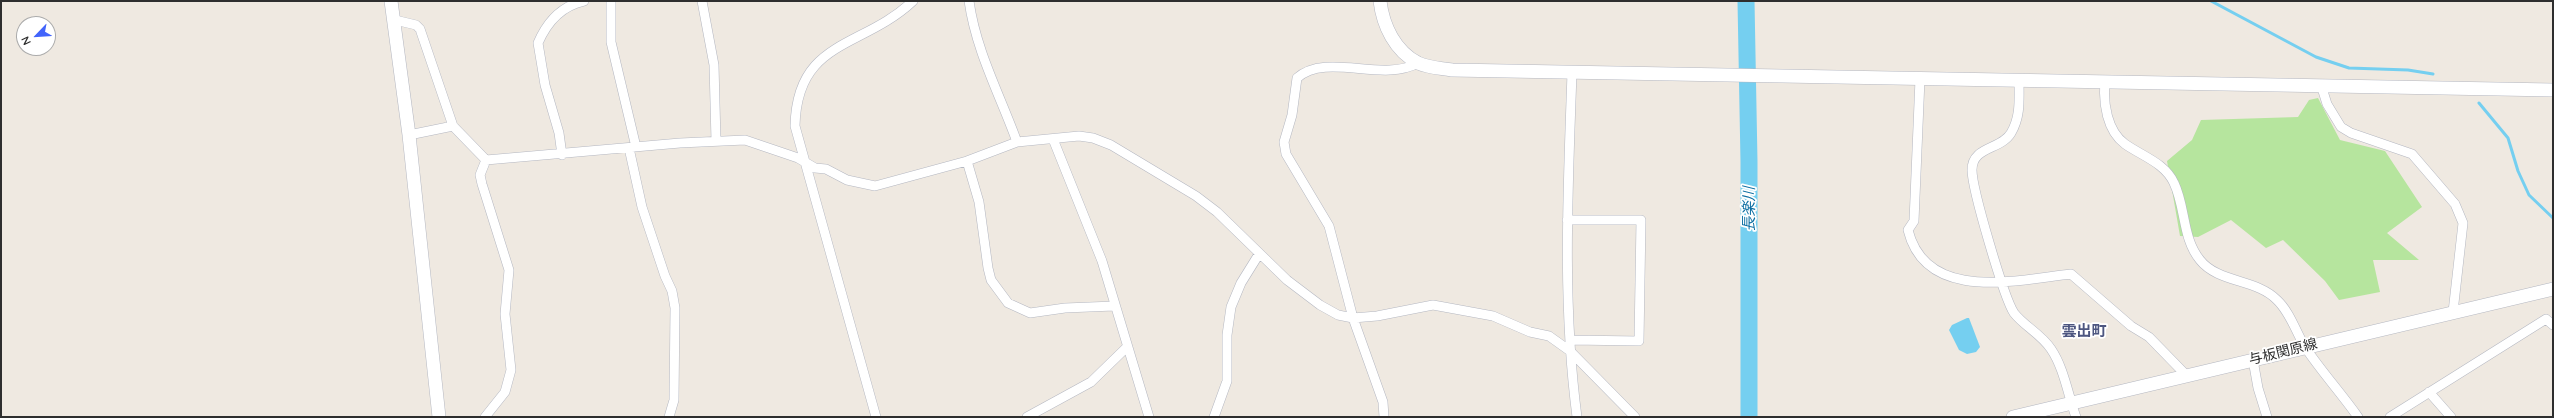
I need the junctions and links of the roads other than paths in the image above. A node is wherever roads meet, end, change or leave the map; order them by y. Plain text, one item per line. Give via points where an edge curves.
1 (391, 1) edge
2 (584, 1) edge
3 (611, 1) edge
4 (702, 1) edge
5 (913, 1) edge
6 (969, 1) edge
7 (1380, 1) edge
8 (395, 20) junction
9 (1418, 63) junction
10 (1572, 73) junction
11 (1920, 79) junction
12 (2019, 80) junction
13 (2105, 83) junction
14 (2322, 88) junction
15 (2553, 90) edge
16 (453, 126) junction
17 (409, 136) junction
18 (1053, 139) junction
19 (716, 141) junction
20 (1017, 142) junction
21 (632, 148) junction
22 (562, 155) junction
23 (486, 160) junction
24 (967, 161) junction
25 (807, 162) junction
26 (1567, 220) junction
27 (1259, 254) junction
28 (2002, 280) junction
29 (2553, 289) edge
30 (1114, 306) junction
31 (2453, 312) junction
32 (2553, 312) edge
33 (1353, 318) junction
34 (2549, 322) edge
35 (1571, 340) junction
36 (1127, 347) junction
37 (2305, 347) junction
38 (1570, 351) junction
39 (2253, 360) junction
40 (2186, 375) junction
41 (2429, 392) junction
42 (2070, 402) junction
43 (439, 417) edge
44 (485, 417) edge
45 (669, 417) edge
46 (876, 417) edge
47 (1027, 417) edge
48 (1148, 417) edge
49 (1214, 417) edge
50 (1384, 417) edge
51 (1577, 417) edge
52 (1635, 417) edge
53 (2013, 417) edge
54 (2076, 417) edge
55 (2267, 417) edge
56 (2358, 417) edge
57 (2390, 417) edge
58 (2451, 417) edge

1 - 8 street
2 - 22 street via 572,3 559,12 538,44 545,86 559,133
3 - 21 street via 611,42
4 - 19 street via 714,65
5 - 25 street via 887,22 832,50 818,61 808,74 796,107 795,126
6 - 20 street via 981,56
7 - 9 street via 1392,39
8 - 16 street via 416,25 420,29
8 - 17 street
9 - 10 street via 1452,70
9 - 33 street via 1400,71 1316,68 1309,69 1297,78 1292,115 1284,142 1286,154 1329,226
10 - 11 street
10 - 26 street
11 - 12 street
11 - 28 street via 1914,221 1908,230 1910,240 1932,266 1953,278 1981,284
12 - 13 street
12 - 28 street via 2019,113 2011,133 2001,144 1980,153 1972,168 1980,211
13 - 14 street
13 - 37 street via 2108,116 2117,135 2124,143 2151,158 2174,182 2185,218 2187,236 2201,262 2240,282 2263,290 2278,300
14 - 15 street
14 - 31 street via 2330,111 2341,127 2350,133 2412,154 2455,204 2463,223
16 - 17 street
16 - 23 street
17 - 43 street
18 - 20 street
18 - 27 street via 1079,136 1111,145 1196,196
18 - 30 street via 1102,261
19 - 21 street
19 - 25 street via 750,141
20 - 24 street
21 - 22 street
21 - 45 street via 642,207 672,291 675,308 674,400
22 - 23 street
23 - 44 street via 480,175 509,270 505,314 511,370 505,392
24 - 25 street via 875,186 847,180 826,169 815,168
24 - 30 street via 979,202 991,280 1008,303 1030,313 1065,308
25 - 46 street
26 - 35 street
26 - 35 street via 1641,220 1639,341
27 - 33 street via 1320,305 1338,315
27 - 49 street via 1241,283 1231,307 1227,334 1226,381
28 - 40 street via 2071,274 2130,326 2149,337
28 - 42 street via 2013,312 2051,348
29 - 31 street, 与板関原線
30 - 36 street
31 - 37 street, 与板関原線
32 - 34 street
33 - 38 street via 1433,305 1493,316 1530,332 1549,336
33 - 50 street via 1383,402
34 - 41 street
35 - 38 street
36 - 47 street via 1091,382
36 - 48 street
37 - 39 street, 与板関原線
37 - 56 street
38 - 51 street
38 - 52 street
39 - 40 street, 与板関原線
39 - 55 street
40 - 42 street, 与板関原線
41 - 57 street
41 - 58 street
42 - 53 street, 与板関原線
42 - 54 street

